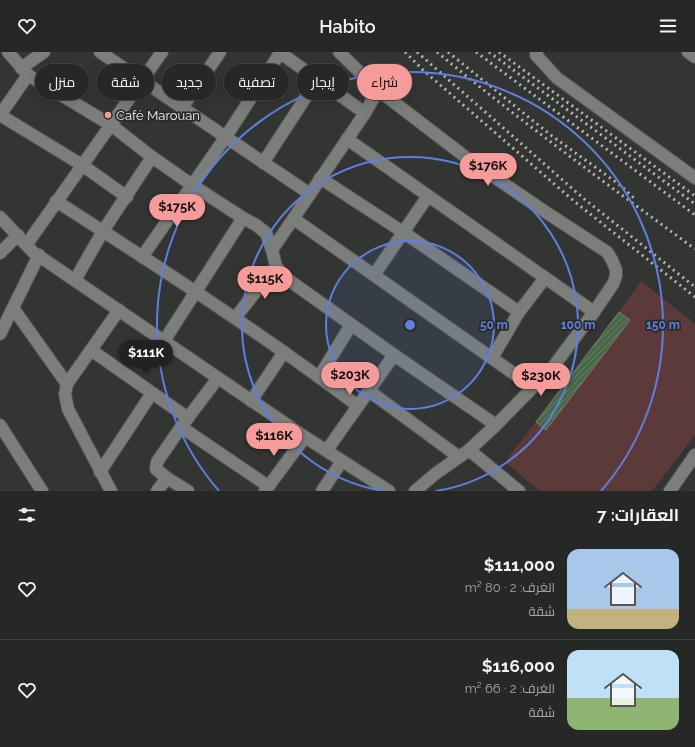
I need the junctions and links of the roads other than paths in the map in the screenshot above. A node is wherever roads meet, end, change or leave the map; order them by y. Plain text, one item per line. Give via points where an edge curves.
1 (8, 52) edge
2 (44, 52) edge
3 (100, 52) edge
4 (162, 52) edge
5 (220, 52) edge
6 (279, 52) edge
7 (339, 52) edge
8 (537, 52) edge
9 (688, 52) edge
10 (695, 57) edge
11 (117, 64) edge
12 (153, 64) edge
13 (297, 65) edge
14 (357, 70) edge
15 (24, 71) junction
16 (154, 90) edge
17 (128, 100) edge
18 (304, 100) edge
19 (346, 100) edge
20 (372, 100) edge
21 (391, 100) edge
22 (182, 108) junction
23 (365, 113) junction
24 (0, 115) edge
25 (111, 125) junction
26 (226, 138) junction
27 (347, 139) junction
28 (152, 158) junction
29 (264, 163) junction
30 (82, 165) junction
31 (320, 178) junction
32 (695, 178) edge
33 (192, 185) junction
34 (310, 194) junction
35 (428, 196) junction
36 (127, 197) junction
37 (56, 201) junction
38 (0, 217) edge
39 (243, 218) junction
40 (294, 219) junction
41 (103, 231) junction
42 (403, 232) junction
43 (18, 235) junction
44 (27, 244) junction
45 (272, 250) junction
46 (0, 253) edge
47 (39, 255) junction
48 (142, 257) junction
49 (276, 266) junction
50 (374, 275) junction
51 (545, 278) junction
52 (75, 280) junction
53 (195, 292) junction
54 (13, 308) junction
55 (119, 310) junction
56 (519, 312) junction
57 (594, 312) junction
58 (235, 318) junction
59 (351, 325) junction
60 (0, 334) edge
61 (164, 341) junction
62 (91, 350) junction
63 (284, 352) junction
64 (394, 355) junction
65 (492, 358) junction
66 (319, 377) junction
67 (218, 378) junction
68 (67, 384) junction
69 (533, 387) junction
70 (369, 391) junction
71 (152, 393) junction
72 (251, 400) junction
73 (358, 406) junction
74 (185, 422) junction
75 (0, 425) edge
76 (496, 425) junction
77 (305, 437) junction
78 (4, 441) edge
79 (327, 450) junction
80 (470, 450) junction
81 (695, 455) edge
82 (459, 457) junction
83 (342, 461) junction
84 (100, 472) junction
85 (167, 478) junction
86 (266, 488) edge
87 (42, 491) edge
88 (111, 491) edge
89 (157, 491) edge
90 (188, 491) edge
91 (322, 491) edge
92 (389, 491) edge
93 (415, 491) edge
94 (519, 491) edge
95 (670, 491) edge

1 - 15 street
2 - 15 street
3 - 11 street
4 - 12 street
5 - 22 street
6 - 13 street
6 - 26 street
7 - 14 street
8 - 32 street via 536,55 557,78
9 - 10 street
15 - 24 street
15 - 25 street
16 - 22 street
17 - 25 street
18 - 29 street
19 - 23 street
20 - 23 street
21 - 57 street via 472,162 607,252 616,276
22 - 26 street
23 - 27 street
24 - 30 street
25 - 28 street
25 - 30 street
26 - 29 street
26 - 33 street
27 - 31 street
27 - 35 street
28 - 33 street
28 - 36 street
29 - 34 street
30 - 36 street
30 - 37 street
31 - 34 street
31 - 42 street
33 - 39 street
33 - 48 street
34 - 40 street
35 - 42 street
35 - 51 street
36 - 41 street
37 - 41 street
37 - 44 street
38 - 43 street
39 - 45 street via 266,233
39 - 53 street
40 - 45 street
40 - 50 street
41 - 48 street
41 - 52 street
42 - 50 street
42 - 56 street
43 - 44 street
43 - 46 street
44 - 47 street
45 - 49 street
47 - 52 street
47 - 54 street
48 - 53 street
49 - 58 street
49 - 59 street via 283,276
50 - 65 street
51 - 56 street
51 - 57 street
52 - 55 street
53 - 58 street
53 - 61 street
54 - 60 street
54 - 68 street
55 - 61 street
55 - 62 street
56 - 65 street
57 - 69 street via 553,367
58 - 63 street
59 - 64 street
59 - 66 street
61 - 67 street
62 - 68 street
62 - 71 street
63 - 66 street
63 - 72 street
64 - 70 street
64 - 76 street
65 - 69 street
66 - 73 street
67 - 72 street
67 - 74 street
68 - 84 street via 65,394 68,409
69 - 76 street
70 - 73 street
70 - 82 street
71 - 74 street
71 - 84 street
72 - 77 street
73 - 79 street
74 - 85 street via 157,462 156,469
74 - 86 street
75 - 78 street
76 - 80 street
77 - 79 street
77 - 86 street
78 - 87 street
79 - 83 street
80 - 82 street
80 - 94 street
81 - 95 street
82 - 93 street
83 - 91 street
83 - 92 street
84 - 88 street
85 - 89 street
85 - 90 street

